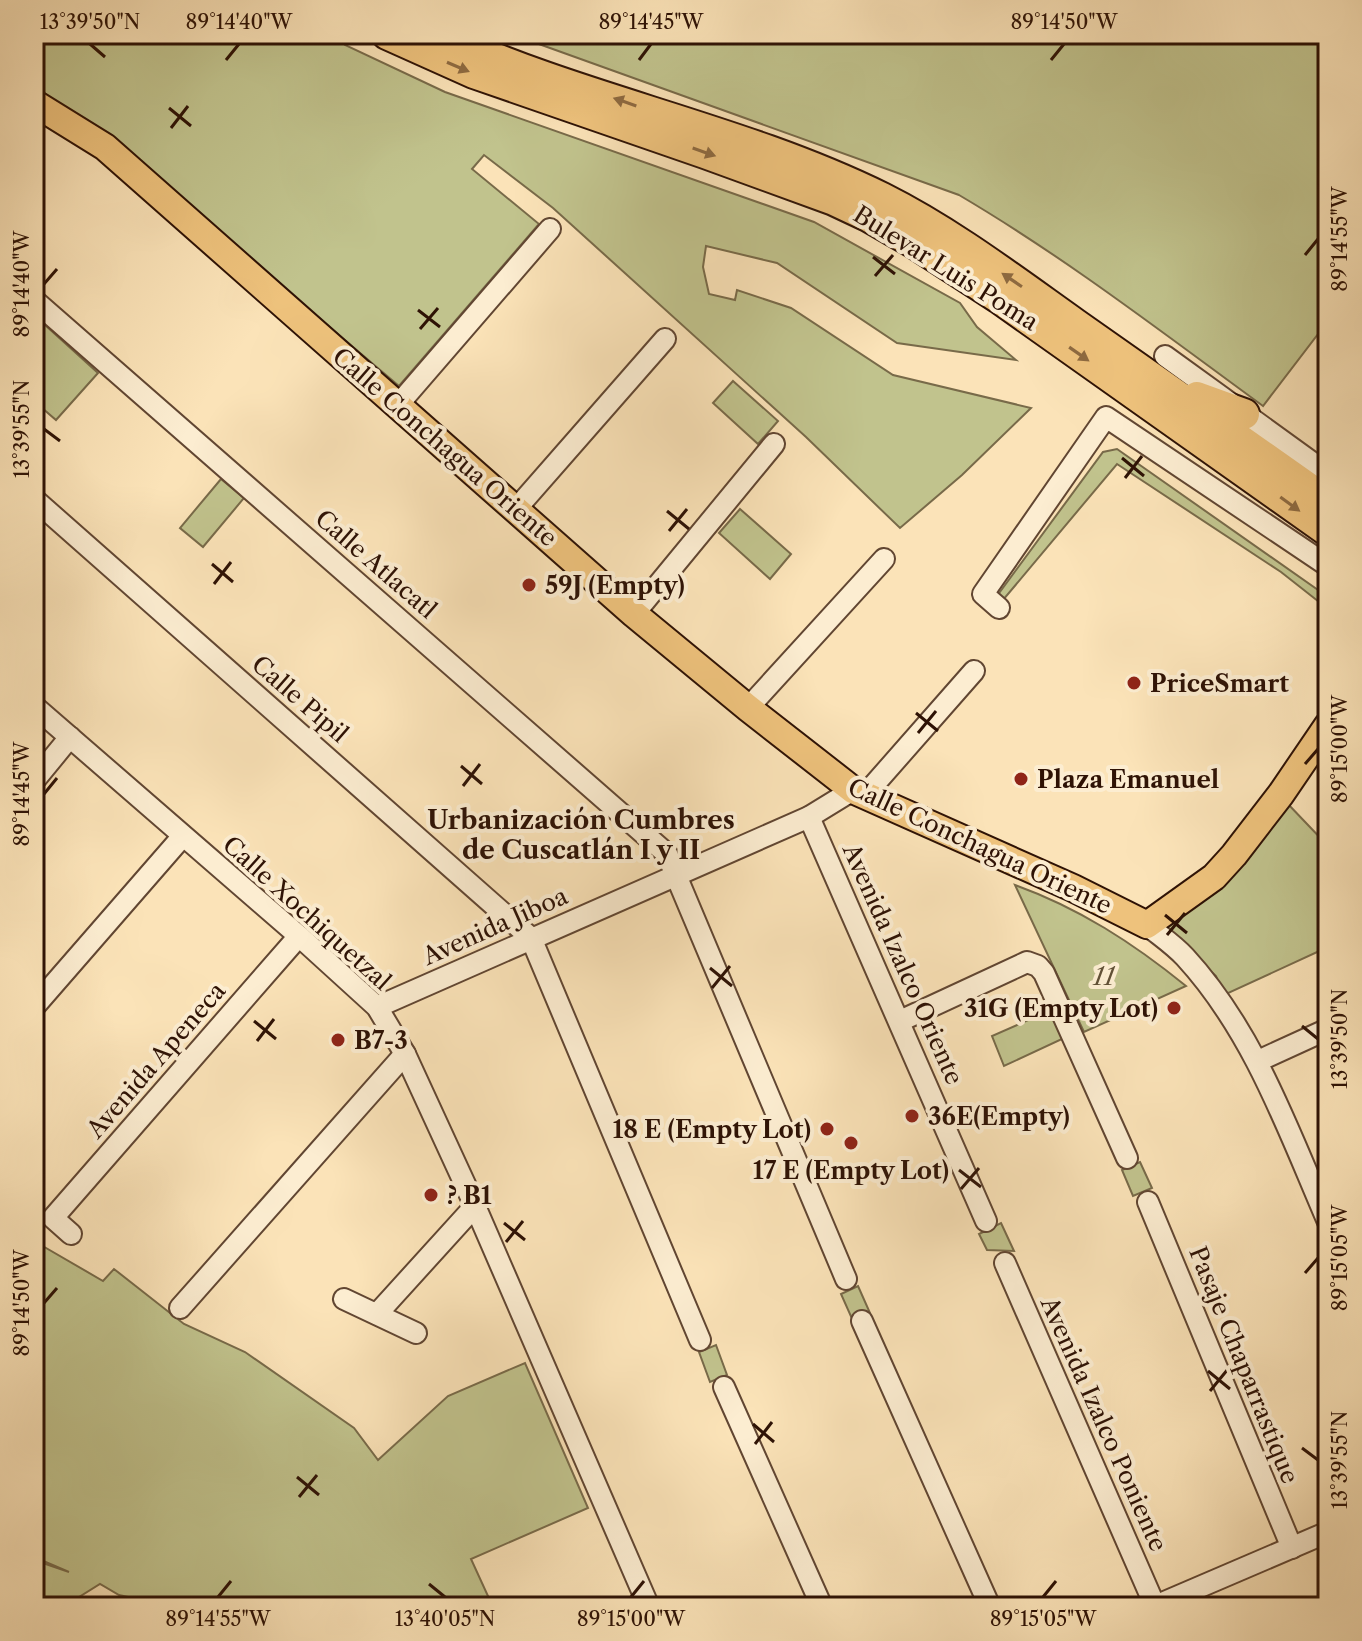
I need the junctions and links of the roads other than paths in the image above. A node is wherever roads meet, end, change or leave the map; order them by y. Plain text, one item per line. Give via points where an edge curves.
1 (387, 34) edge
2 (438, 34) edge
3 (34, 103) edge
4 (550, 229) dead end
5 (34, 300) edge
6 (665, 339) dead end
7 (1163, 370) junction
8 (404, 397) junction
9 (1244, 414) joint
10 (774, 444) dead end
11 (1328, 474) edge
12 (34, 499) edge
13 (1328, 502) edge
14 (516, 509) junction
15 (1328, 531) edge
16 (884, 559) dead end
17 (1328, 566) edge
18 (999, 608) dead end
19 (634, 614) junction
20 (974, 671) dead end
21 (34, 706) edge
22 (748, 708) junction
23 (1328, 725) edge
24 (70, 737) junction
25 (34, 781) edge
26 (859, 792) junction
27 (809, 817) junction
28 (182, 837) junction
29 (675, 874) junction
30 (1147, 925) junction
31 (299, 936) junction
32 (531, 938) junction
33 (34, 1007) edge
34 (377, 1007) junction
35 (900, 1021) junction
36 (1328, 1029) edge
37 (405, 1054) junction
38 (1258, 1061) junction
39 (1127, 1158) dead end
40 (1323, 1199) edge
41 (1148, 1202) dead end
42 (475, 1206) junction
43 (986, 1221) dead end
44 (1328, 1222) edge
45 (71, 1234) dead end
46 (1005, 1263) dead end
47 (846, 1279) dead end
48 (344, 1299) dead end
49 (194, 1301) dead end
50 (377, 1314) junction
51 (862, 1321) dead end
52 (416, 1333) dead end
53 (700, 1340) dead end
54 (724, 1387) dead end
55 (1328, 1532) edge
56 (1292, 1548) junction
57 (1154, 1606) edge
58 (649, 1607) edge
59 (822, 1607) edge
60 (990, 1607) edge

1 -> 15 highway, Bulevar Luis Poma via 474,73 868,216 999,298
7 -> 2 highway, Bulevar Luis Poma via 883,199 773,152
3 - 8 main road, Calle Conchagua Oriente via 105,147
4 - 8 street
5 - 29 street, Calle Atlacatl via 647,836 667,854
6 - 14 street
7 - 9 highway
7 - 13 highway, Bulevar Luis Poma
8 - 14 main road, Calle Conchagua Oriente
9 - 11 street
10 - 19 street
12 - 32 street, Calle Pipil
14 - 19 main road, Calle Conchagua Oriente
16 - 22 street
17 - 18 street via 1106,417 983,594
19 - 22 main road, Calle Conchagua Oriente
20 - 26 street, Avenida Jiboa
21 - 24 street, Calle Xochiquetzal
22 - 26 main road, Calle Conchagua Oriente
23 - 30 main road via 1234,855 1188,898
24 - 25 street
24 - 28 street, Calle Xochiquetzal
26 - 27 street, Avenida Jiboa
26 - 30 main road, Calle Conchagua Oriente
27 - 29 street, Avenida Jiboa
27 - 35 street, Avenida Izalco Oriente
28 - 31 street, Calle Xochiquetzal
28 - 33 street
29 - 32 street, Avenida Jiboa
29 - 47 street, Calle Atlacatl
30 - 38 street, Calle Conchagua Oriente via 1184,955
31 - 34 street, Calle Xochiquetzal
31 - 45 street, Avenida Apeneca via 53,1218
32 - 34 street, Avenida Jiboa
32 - 53 street
34 - 37 street, Calle Xochiquetzal
35 - 39 street via 1027,962 1038,966
35 - 43 street, Avenida Izalco Oriente
36 - 38 street
37 - 42 street, Calle Xochiquetzal
37 - 49 street
38 - 40 street, Calle Conchagua Oriente
40 - 44 street, Calle Conchagua Oriente
41 - 56 street, Pasaje Chaparrastique
42 - 50 street
42 - 58 street, Calle Xochiquetzal
46 - 57 street, Avenida Izalco Poniente
48 - 50 street
50 - 52 street
51 - 60 street
54 - 59 street
55 - 56 street
56 - 57 street

